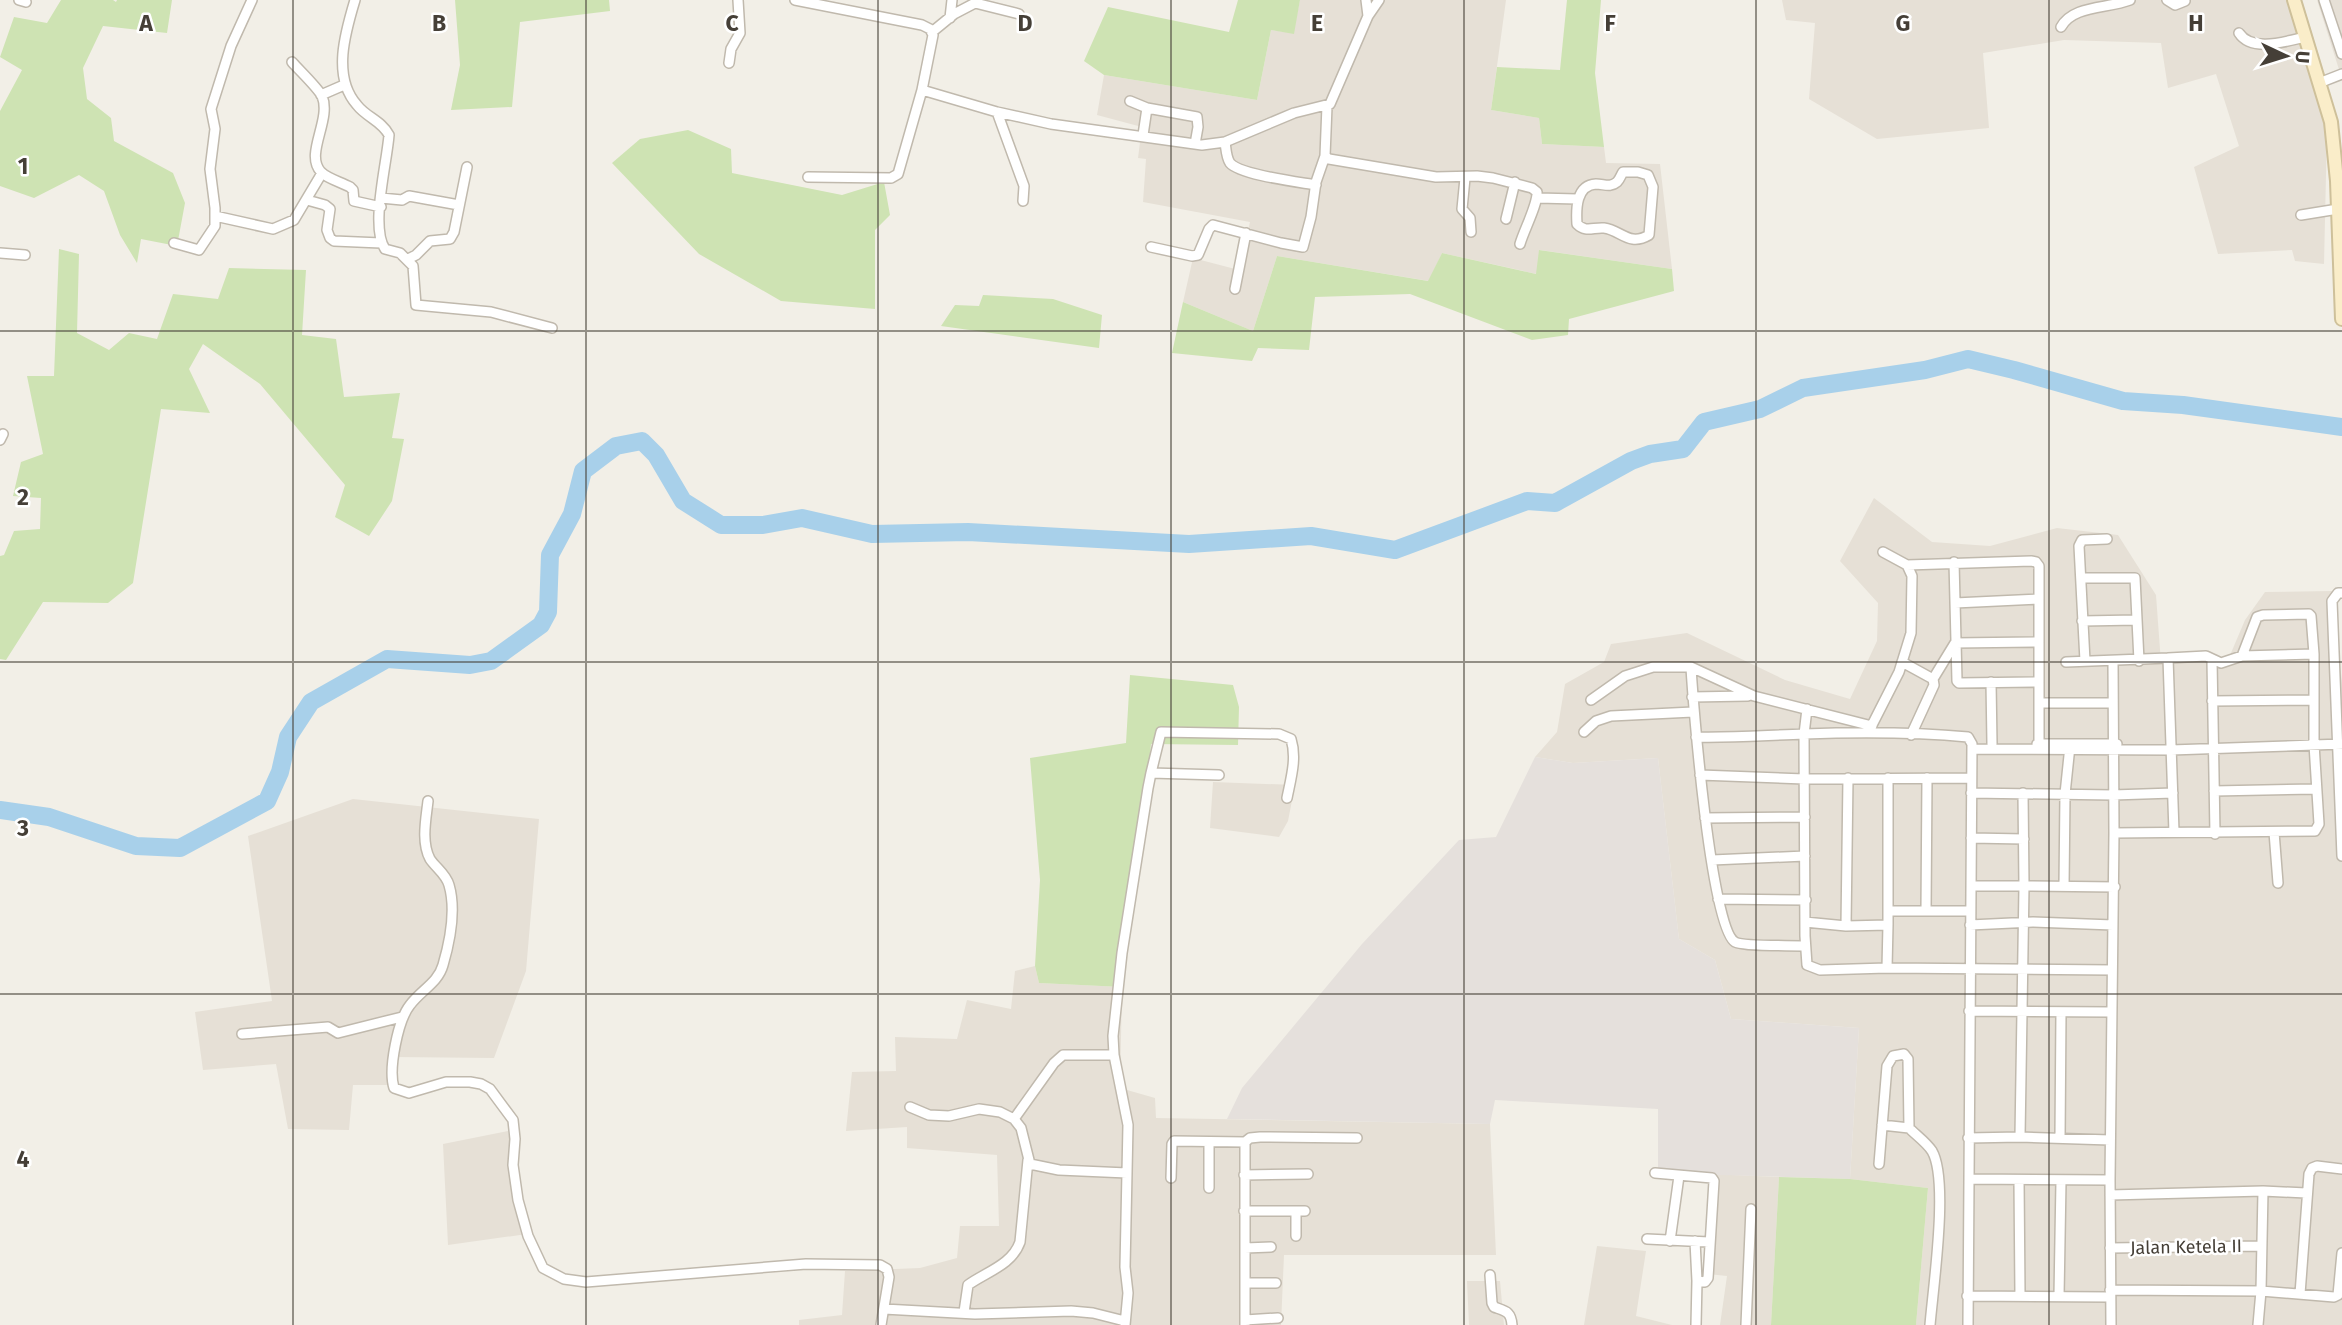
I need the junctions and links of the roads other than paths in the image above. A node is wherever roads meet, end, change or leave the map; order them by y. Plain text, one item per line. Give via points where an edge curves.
1 (252, 0) edge
2 (355, 0) edge
3 (738, 0) edge
4 (795, 0) edge
5 (952, 0) edge
6 (1366, 0) edge
7 (1379, 0) edge
8 (2130, 0) edge
9 (2166, 0) edge
10 (2294, 0) edge
11 (2324, 0) edge
12 (2185, 1) edge
13 (1019, 13) dead end
14 (1368, 16) junction
15 (950, 18) junction
16 (2061, 27) dead end
17 (932, 32) junction
18 (2239, 33) dead end
19 (2305, 37) junction
20 (2342, 54) edge
21 (292, 62) dead end
22 (729, 63) dead end
23 (2342, 74) edge
24 (2321, 82) junction
25 (344, 85) junction
26 (922, 90) junction
27 (321, 95) junction
28 (1130, 101) dead end
29 (1327, 106) junction
30 (1147, 108) junction
31 (997, 112) junction
32 (1143, 135) junction
33 (1225, 142) junction
34 (1195, 144) junction
35 (1325, 156) junction
36 (467, 167) dead end
37 (322, 173) junction
38 (808, 177) dead end
39 (1465, 178) junction
40 (1515, 182) junction
41 (1316, 185) junction
42 (1538, 198) junction
43 (1577, 199) junction
44 (307, 200) junction
45 (1023, 201) dead end
46 (381, 202) junction
47 (459, 205) junction
48 (2338, 209) junction
49 (2301, 215) dead end
50 (215, 216) junction
51 (1506, 219) dead end
52 (1471, 232) dead end
53 (1246, 233) junction
54 (174, 243) dead end
55 (381, 243) junction
56 (1520, 244) dead end
57 (1151, 247) dead end
58 (0, 253) edge
59 (25, 255) dead end
60 (408, 259) junction
61 (1235, 289) dead end
62 (2342, 319) edge
63 (552, 328) dead end
64 (2107, 539) dead end
65 (1883, 552) dead end
66 (1954, 562) junction
67 (1907, 565) junction
68 (2081, 578) junction
69 (2342, 593) edge
70 (2039, 599) junction
71 (1955, 603) junction
72 (2137, 620) junction
73 (2082, 621) junction
74 (2039, 642) junction
75 (1955, 643) junction
76 (2314, 654) junction
77 (2242, 656) junction
78 (2168, 658) junction
79 (2211, 660) junction
80 (2085, 661) junction
81 (2113, 661) junction
82 (2139, 661) junction
83 (1902, 662) junction
84 (2066, 662) dead end
85 (1691, 667) junction
86 (1933, 679) junction
87 (1991, 682) junction
88 (2039, 682) junction
89 (1754, 696) junction
90 (1692, 697) junction
91 (1591, 700) dead end
92 (2314, 700) junction
93 (2212, 701) junction
94 (2040, 703) junction
95 (2113, 703) junction
96 (1807, 709) junction
97 (1693, 712) junction
98 (1869, 730) junction
99 (1584, 732) dead end
100 (1804, 734) junction
101 (1911, 735) junction
102 (1696, 737) junction
103 (2313, 741) junction
104 (2339, 741) edge
105 (1992, 744) junction
106 (2039, 744) junction
107 (2212, 746) junction
108 (1972, 747) junction
109 (2115, 747) junction
110 (2171, 747) junction
111 (2070, 748) junction
112 (1152, 773) junction
113 (1219, 775) dead end
114 (1700, 775) junction
115 (1848, 778) junction
116 (1888, 778) junction
117 (1927, 778) junction
118 (1971, 778) junction
119 (1804, 779) junction
120 (2316, 789) junction
121 (2214, 791) junction
122 (1972, 793) junction
123 (2023, 793) junction
124 (2173, 793) junction
125 (2065, 794) junction
126 (2113, 795) junction
127 (1287, 798) dead end
128 (428, 801) dead end
129 (1805, 817) junction
130 (1705, 818) junction
131 (2341, 820) edge
132 (2174, 832) junction
133 (2274, 832) junction
134 (2114, 833) junction
135 (2215, 834) junction
136 (1971, 838) junction
137 (2024, 839) junction
138 (1805, 856) junction
139 (2342, 856) edge
140 (1712, 860) junction
141 (2278, 883) dead end
142 (1971, 886) junction
143 (2024, 886) junction
144 (2064, 886) junction
145 (2115, 887) junction
146 (1718, 899) junction
147 (1806, 900) junction
148 (1888, 911) junction
149 (1926, 911) junction
150 (1970, 911) junction
151 (1805, 922) junction
152 (2023, 924) junction
153 (1888, 925) junction
154 (1970, 925) junction
155 (2113, 925) junction
156 (1846, 926) junction
157 (1805, 946) junction
158 (1887, 968) junction
159 (1969, 968) junction
160 (2022, 968) junction
161 (2112, 970) junction
162 (1969, 1011) junction
163 (2021, 1012) junction
164 (2061, 1012) junction
165 (2111, 1012) junction
166 (402, 1017) junction
167 (242, 1034) dead end
168 (1114, 1055) junction
169 (910, 1107) dead end
170 (1014, 1119) junction
171 (1882, 1125) junction
172 (1909, 1128) junction
173 (2020, 1137) junction
174 (1357, 1138) dead end
175 (1968, 1138) junction
176 (2060, 1138) junction
177 (2110, 1140) junction
178 (1209, 1142) junction
179 (1245, 1142) junction
180 (1028, 1160) junction
181 (1879, 1164) dead end
182 (2342, 1169) edge
183 (1127, 1173) junction
184 (1655, 1173) dead end
185 (1308, 1174) dead end
186 (1244, 1175) junction
187 (1679, 1176) junction
188 (1171, 1178) dead end
189 (1969, 1179) junction
190 (2019, 1180) junction
191 (2110, 1180) junction
192 (2061, 1181) junction
193 (1209, 1188) dead end
194 (2263, 1191) junction
195 (2306, 1193) junction
196 (2110, 1195) junction
197 (1751, 1209) dead end
198 (1244, 1211) junction
199 (1296, 1236) dead end
200 (1647, 1239) dead end
201 (1670, 1241) junction
202 (1695, 1241) junction
203 (1709, 1242) junction
204 (2261, 1246) junction
205 (1271, 1247) dead end
206 (1245, 1248) junction
207 (2110, 1248) junction
208 (2342, 1253) edge
209 (1490, 1275) dead end
210 (1697, 1281) junction
211 (1245, 1283) junction
212 (1276, 1283) dead end
213 (2261, 1291) junction
214 (2110, 1294) junction
215 (2300, 1294) junction
216 (2020, 1295) junction
217 (1967, 1296) junction
218 (2059, 1296) junction
219 (884, 1308) junction
220 (964, 1312) junction
221 (1278, 1318) dead end
222 (1245, 1322) edge
223 (1125, 1323) edge
224 (881, 1325) edge
225 (1512, 1325) edge
226 (1696, 1325) edge
227 (1746, 1325) edge
228 (1930, 1325) edge
229 (1968, 1325) edge
230 (2111, 1325) edge
231 (2259, 1325) edge

1 - 50 street via 211,109
2 - 25 street via 342,67
3 - 22 street via 740,33
4 - 17 street via 922,25
5 - 15 street
6 - 14 street
7 - 14 street
8 - 16 street via 2069,15
9 - 12 street via 2175,5
10 - 19 street
11 - 20 street
13 - 15 street via 979,2
14 - 29 street
15 - 17 street
17 - 26 street
18 - 19 street via 2250,42 2273,44
19 - 24 street
21 - 27 street
23 - 24 street
24 - 48 street via 2330,122
25 - 27 street
25 - 46 street via 358,107 385,127 388,135
26 - 31 street
26 - 38 street via 898,174 891,178
27 - 37 street via 324,116 314,159
28 - 30 street
29 - 33 street via 1294,113
29 - 35 street
30 - 32 street
30 - 34 street via 1197,117
31 - 32 street
31 - 45 street via 1024,186
32 - 34 street
33 - 34 street
33 - 41 street via 1235,167
35 - 39 street via 1340,162
35 - 41 street
36 - 47 street
37 - 44 street
37 - 46 street via 350,187 354,201
39 - 40 street
39 - 52 street via 1462,209 1470,218
40 - 42 street via 1538,192
40 - 51 street
41 - 53 street via 1303,247
42 - 43 street
42 - 56 street
43 - 43 street via 1594,184 1617,182 1623,172 1648,175 1653,187 1649,235 1631,239 1613,230 1582,229 1577,224
44 - 50 street via 294,220 273,229
44 - 55 street via 330,209 327,230 334,241
46 - 47 street via 409,196
46 - 55 street
47 - 60 street via 450,239 430,241
48 - 49 street
48 - 62 street
50 - 54 street via 215,226 202,249
53 - 57 street via 1213,226 1201,252 1192,256
53 - 61 street
55 - 60 street
58 - 59 street
60 - 63 street via 415,271 416,305 491,312
64 - 68 street via 2080,542
65 - 67 street
66 - 67 street
66 - 70 street via 2036,562
66 - 71 street
67 - 83 street via 1913,591 1911,633
68 - 72 street via 2135,578
68 - 73 street
69 - 104 street via 2332,601
70 - 71 street
70 - 74 street
71 - 75 street
72 - 73 street
72 - 82 street
73 - 80 street
74 - 75 street
74 - 88 street
75 - 86 street
75 - 87 street via 1958,683
76 - 77 street
76 - 77 street via 2309,614 2257,617
76 - 92 street
77 - 79 street via 2221,663
78 - 79 street via 2206,656
78 - 82 street
78 - 110 street
79 - 93 street
80 - 81 street
80 - 84 street
81 - 82 street
81 - 95 street
83 - 86 street
83 - 98 street
85 - 89 street
85 - 90 street
85 - 91 street via 1653,667 1625,676
86 - 101 street
87 - 88 street
87 - 105 street
88 - 94 street
89 - 90 street
89 - 96 street
90 - 97 street
92 - 93 street
92 - 103 street
93 - 107 street
94 - 95 street
94 - 106 street
95 - 109 street
96 - 98 street
96 - 100 street
97 - 99 street via 1611,716
97 - 102 street
98 - 100 street
98 - 101 street
100 - 102 street
100 - 119 street
101 - 108 street via 1968,737
102 - 114 street
103 - 104 street
103 - 107 street
103 - 120 street
104 - 131 street
105 - 106 street
105 - 108 street
106 - 111 street
107 - 110 street
107 - 121 street
108 - 111 street
108 - 118 street
109 - 110 street
109 - 111 street
109 - 126 street
110 - 124 street
111 - 125 street
112 - 113 street
112 - 127 street via 1161,732 1279,734 1291,739 1294,748
112 - 168 street via 1122,953
114 - 119 street
114 - 130 street
115 - 116 street
115 - 119 street
115 - 156 street
116 - 117 street
116 - 148 street
117 - 118 street
117 - 149 street
118 - 122 street
119 - 129 street
120 - 121 street
120 - 133 street via 2319,824 2315,831
121 - 135 street
122 - 123 street
122 - 136 street
123 - 125 street
123 - 137 street
124 - 126 street
124 - 132 street
125 - 126 street
125 - 144 street
126 - 134 street
128 - 166 street via 425,837 429,857 450,887 452,918 439,976
129 - 130 street
129 - 138 street
130 - 140 street
131 - 139 street
132 - 134 street
132 - 135 street
133 - 135 street
133 - 141 street
134 - 145 street
136 - 137 street
136 - 142 street
137 - 143 street
138 - 140 street
138 - 147 street
140 - 146 street
142 - 143 street
142 - 150 street
143 - 144 street
143 - 152 street
144 - 145 street
145 - 155 street
146 - 147 street
146 - 157 street via 1734,941
147 - 151 street
148 - 149 street
148 - 153 street
149 - 150 street
150 - 154 street
151 - 156 street
151 - 157 street
152 - 154 street
152 - 155 street
152 - 160 street
153 - 156 street
153 - 158 street
154 - 159 street
155 - 161 street
157 - 158 street via 1807,965 1821,970
158 - 159 street
159 - 160 street
159 - 162 street
160 - 161 street
160 - 163 street
161 - 165 street
162 - 163 street
162 - 175 street
163 - 164 street
163 - 173 street
164 - 165 street
164 - 176 street
165 - 177 street
166 - 167 street via 338,1033 328,1027
166 - 219 street via 393,1064 394,1088 410,1093 446,1082 481,1084 513,1120 518,1200 528,1236 543,1268 552,1275 586,1282 806,1264 880,1265 889,1277
168 - 170 street via 1063,1055
168 - 183 street via 1128,1125
169 - 170 street via 942,1116 979,1109
170 - 180 street via 1024,1135
171 - 172 street
171 - 172 street via 1887,1066 1893,1056 1903,1054 1908,1059
171 - 181 street
172 - 228 street via 1931,1149 1938,1177
173 - 175 street
173 - 176 street
174 - 179 street via 1260,1137
175 - 189 street
176 - 177 street
177 - 191 street
178 - 179 street
178 - 188 street via 1173,1141
178 - 193 street
179 - 186 street
180 - 183 street via 1059,1170
180 - 220 street via 1018,1249 1006,1262 968,1285
182 - 195 street via 2312,1168
183 - 223 street
184 - 187 street
185 - 186 street
186 - 198 street
187 - 201 street
187 - 203 street via 1713,1179
189 - 190 street
189 - 217 street
190 - 192 street
190 - 216 street
191 - 192 street
191 - 196 street
192 - 218 street
194 - 195 street
194 - 196 street
194 - 204 street
195 - 215 street
196 - 207 street
197 - 227 street
198 - 199 street via 1300,1211
198 - 206 street
200 - 201 street
201 - 202 street
202 - 203 street
202 - 210 street
203 - 210 street via 1708,1278
204 - 207 street, Jalan Ketela II
204 - 213 street
205 - 206 street
206 - 211 street
207 - 214 street
208 - 215 street via 2338,1295
209 - 225 street via 1492,1303 1507,1311
210 - 226 street
211 - 212 street
211 - 222 street
213 - 214 street
213 - 215 street
213 - 231 street
214 - 218 street
214 - 230 street
216 - 217 street
216 - 218 street
217 - 229 street
219 - 220 street
219 - 224 street
220 - 223 street via 1071,1311
221 - 222 street

